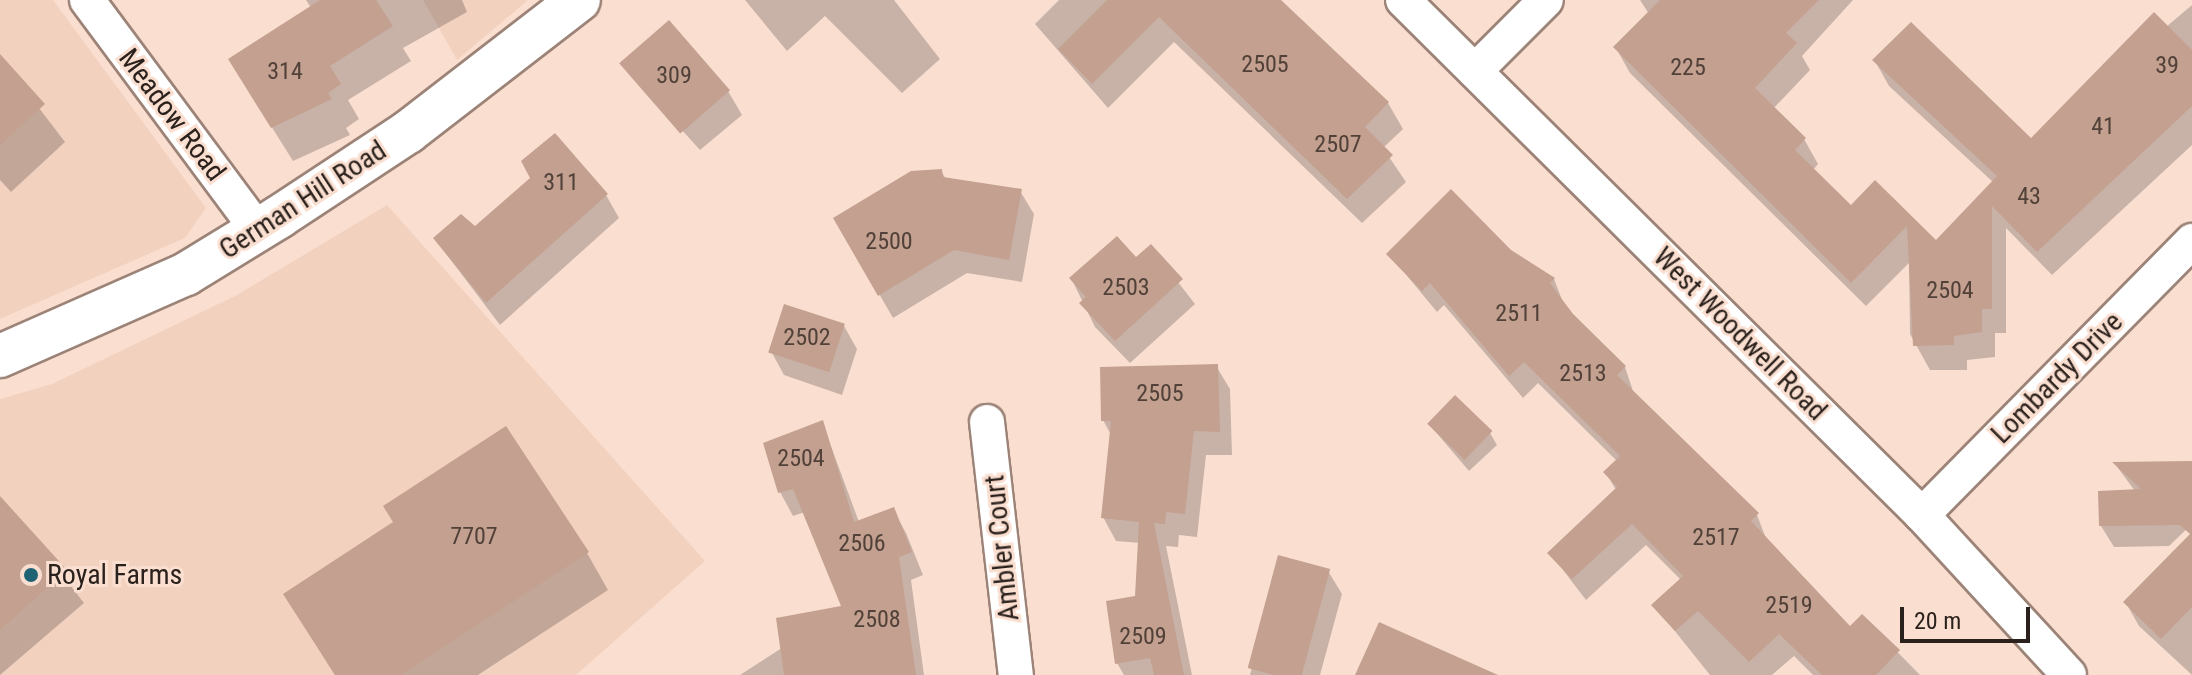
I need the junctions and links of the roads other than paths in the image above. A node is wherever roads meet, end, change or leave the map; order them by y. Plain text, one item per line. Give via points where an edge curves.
1 (87, 0) edge
2 (579, 0) edge
3 (1403, 0) edge
4 (1546, 0) edge
5 (1475, 71) junction
6 (258, 230) junction
7 (2192, 241) edge
8 (0, 356) edge
9 (987, 422) dead end
10 (1922, 515) junction
11 (1016, 675) edge
12 (2069, 675) edge

1 - 6 street, Meadow Road
2 - 6 street, German Hill Road via 408,132
3 - 5 street, West Woodwell Road
4 - 5 street
5 - 10 street, West Woodwell Road
6 - 8 street, German Hill Road via 120,306
7 - 10 street, Lombardy Drive
9 - 11 street, Ambler Court
10 - 12 street, West Woodwell Road

